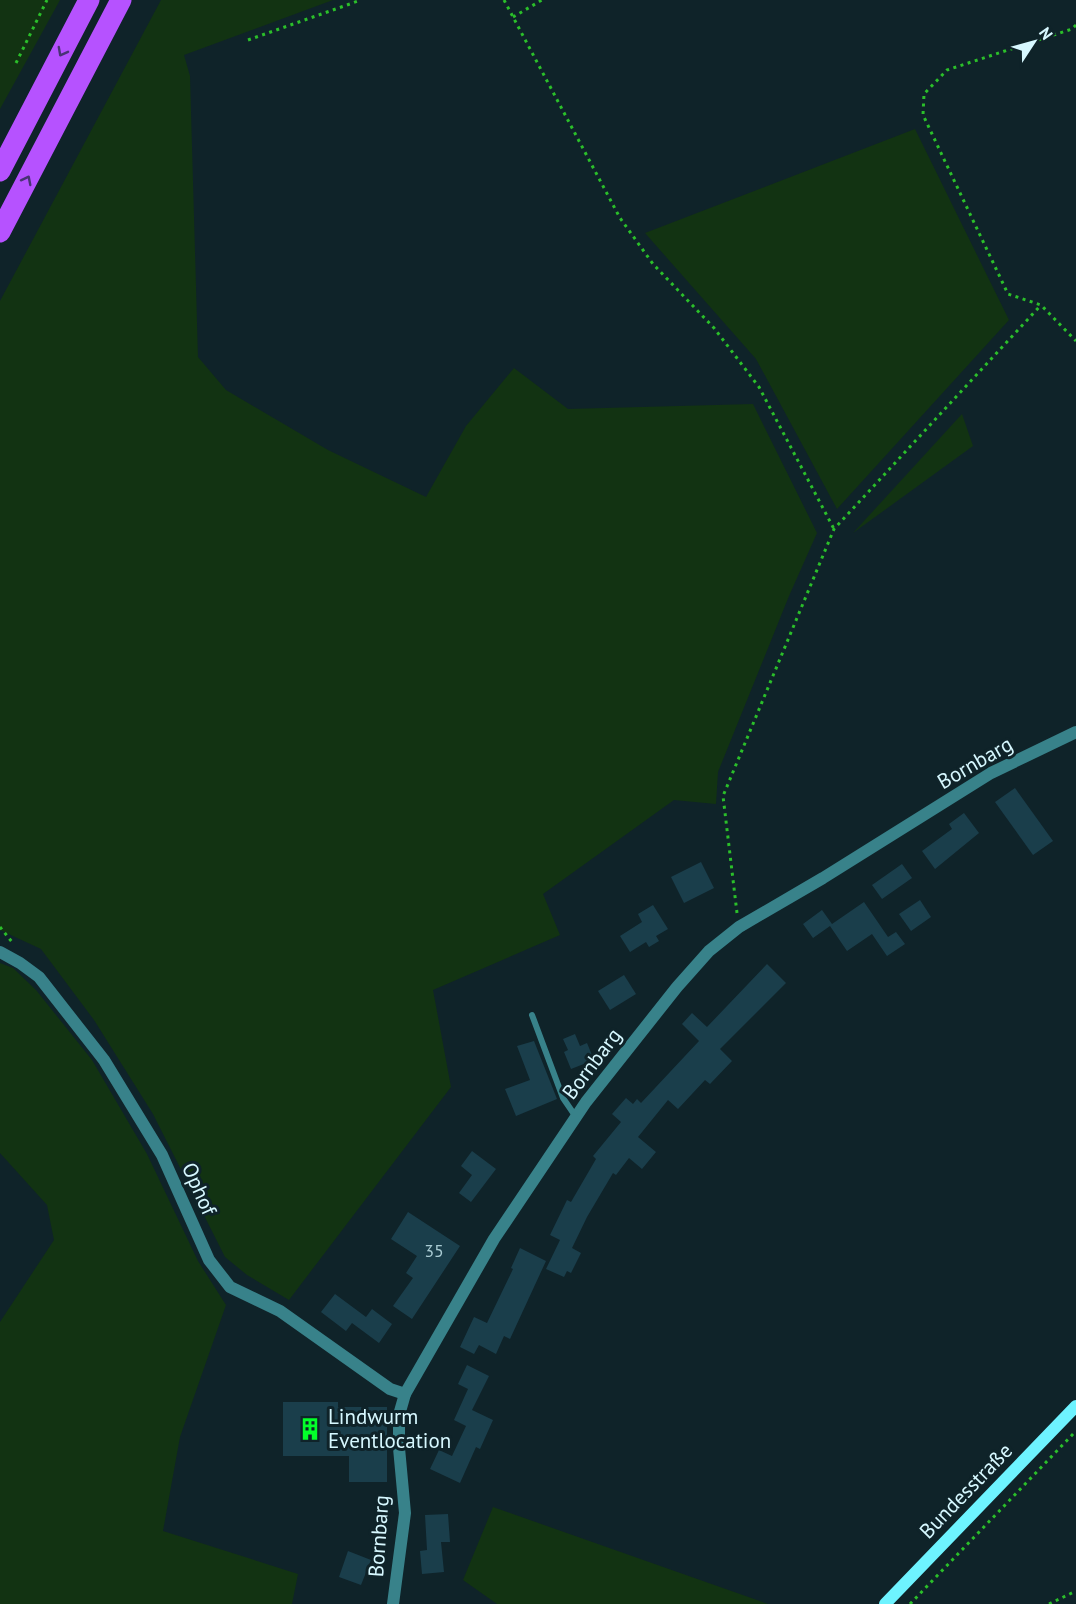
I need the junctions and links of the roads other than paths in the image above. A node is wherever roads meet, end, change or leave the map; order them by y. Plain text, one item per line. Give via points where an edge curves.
1 (89, 0) edge
2 (121, 0) edge
3 (0, 171) edge
4 (0, 232) edge
5 (1076, 732) edge
6 (0, 952) edge
7 (532, 1015) dead end
8 (576, 1117) junction
9 (405, 1394) junction
10 (1076, 1406) edge
11 (393, 1604) edge
12 (885, 1604) edge

1 -> 3 highway
4 -> 2 highway
5 - 8 street, Bornbarg via 991,773 739,927 708,951 677,987
6 - 9 street, Ophof via 39,977 104,1060 162,1155 209,1260 230,1287 280,1311 390,1389
7 - 8 lane via 563,1098
8 - 9 street, Bornbarg via 494,1239
9 - 11 street, Bornbarg via 399,1415 399,1448 405,1513
10 - 12 street, Bundesstraße

